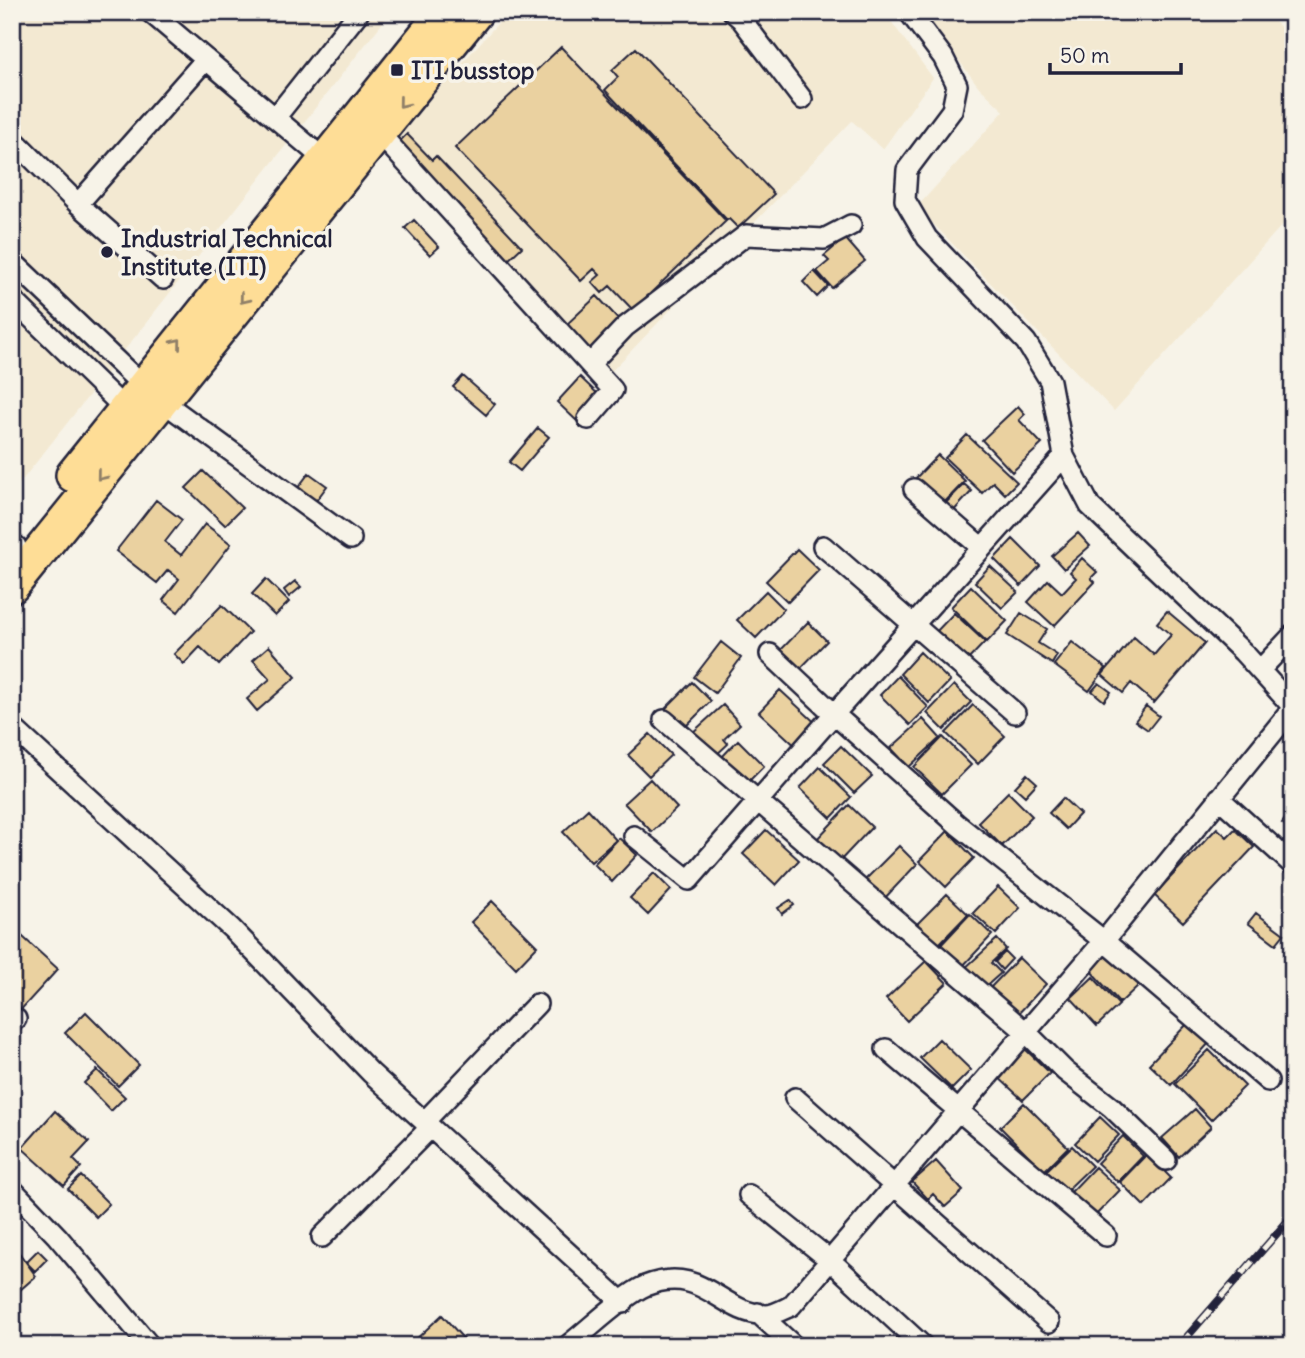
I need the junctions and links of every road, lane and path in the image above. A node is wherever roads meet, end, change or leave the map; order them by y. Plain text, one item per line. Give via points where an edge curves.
1 (150, 12) edge
2 (359, 12) edge
3 (444, 12) edge
4 (477, 12) edge
5 (733, 12) edge
6 (909, 12) edge
7 (206, 59) junction
8 (802, 99) dead end
9 (275, 118) junction
10 (379, 133) junction
11 (12, 138) edge
12 (325, 160) junction
13 (78, 204) junction
14 (851, 225) dead end
15 (12, 261) edge
16 (163, 279) dead end
17 (12, 299) edge
18 (590, 364) junction
19 (143, 399) junction
20 (588, 419) dead end
21 (1064, 456) junction
22 (914, 489) dead end
23 (351, 538) dead end
24 (13, 546) edge
25 (823, 546) dead end
26 (982, 548) junction
27 (12, 586) edge
28 (914, 624) junction
29 (1293, 635) edge
30 (770, 654) dead end
31 (1261, 670) junction
32 (1293, 707) edge
33 (1015, 712) dead end
34 (834, 714) junction
35 (664, 720) dead end
36 (12, 727) edge
37 (1219, 798) junction
38 (758, 801) junction
39 (634, 836) dead end
40 (1293, 864) edge
41 (1104, 941) junction
42 (537, 1004) dead end
43 (1027, 1033) junction
44 (886, 1049) dead end
45 (1268, 1082) dead end
46 (795, 1098) dead end
47 (958, 1112) junction
48 (427, 1125) junction
49 (1166, 1160) dead end
50 (893, 1186) junction
51 (12, 1189) edge
52 (750, 1195) dead end
53 (1106, 1236) dead end
54 (322, 1237) dead end
55 (830, 1260) junction
56 (622, 1303) junction
57 (758, 1313) junction
58 (1049, 1322) dead end
59 (141, 1343) edge
60 (567, 1346) edge
61 (794, 1346) edge
62 (923, 1346) edge

1 - 7 street
2 - 9 street
3 - 12 highway
4 -> 10 highway
5 - 8 street
6 - 21 street via 943,57 957,85 952,110 907,170 905,200 927,238 1026,342 1050,381
7 - 9 street
7 - 13 street
9 - 12 street
10 - 18 street
10 -> 19 highway
11 - 13 street
19 -> 12 highway
13 - 16 street
14 - 18 street via 824,239 746,235 625,327
15 - 19 street
17 - 19 street
18 - 20 street via 613,390
19 - 23 street
19 - 24 highway
19 -> 27 highway
21 - 26 street
21 - 31 street via 1090,506
22 - 26 street
25 - 28 street
26 - 28 street
28 - 33 street
28 - 34 street
29 - 31 street
30 - 34 street
31 - 32 street
32 - 37 street
34 - 38 street
34 - 41 street via 958,825
35 - 38 street
36 - 48 street via 232,929
37 - 40 street
37 - 41 street
38 - 39 street via 689,880
38 - 43 street
41 - 43 street
41 - 45 street
42 - 48 street
43 - 47 street
43 - 49 street
44 - 47 street
46 - 50 street
47 - 50 street
47 - 53 street
48 - 54 street
48 - 56 street
50 - 55 street
50 - 58 street
51 - 59 street via 57,1236
52 - 55 street
55 - 57 street via 791,1306 768,1315
55 - 62 street
56 - 57 street via 643,1287 673,1278 707,1287 741,1309
56 - 60 street
57 - 61 street

